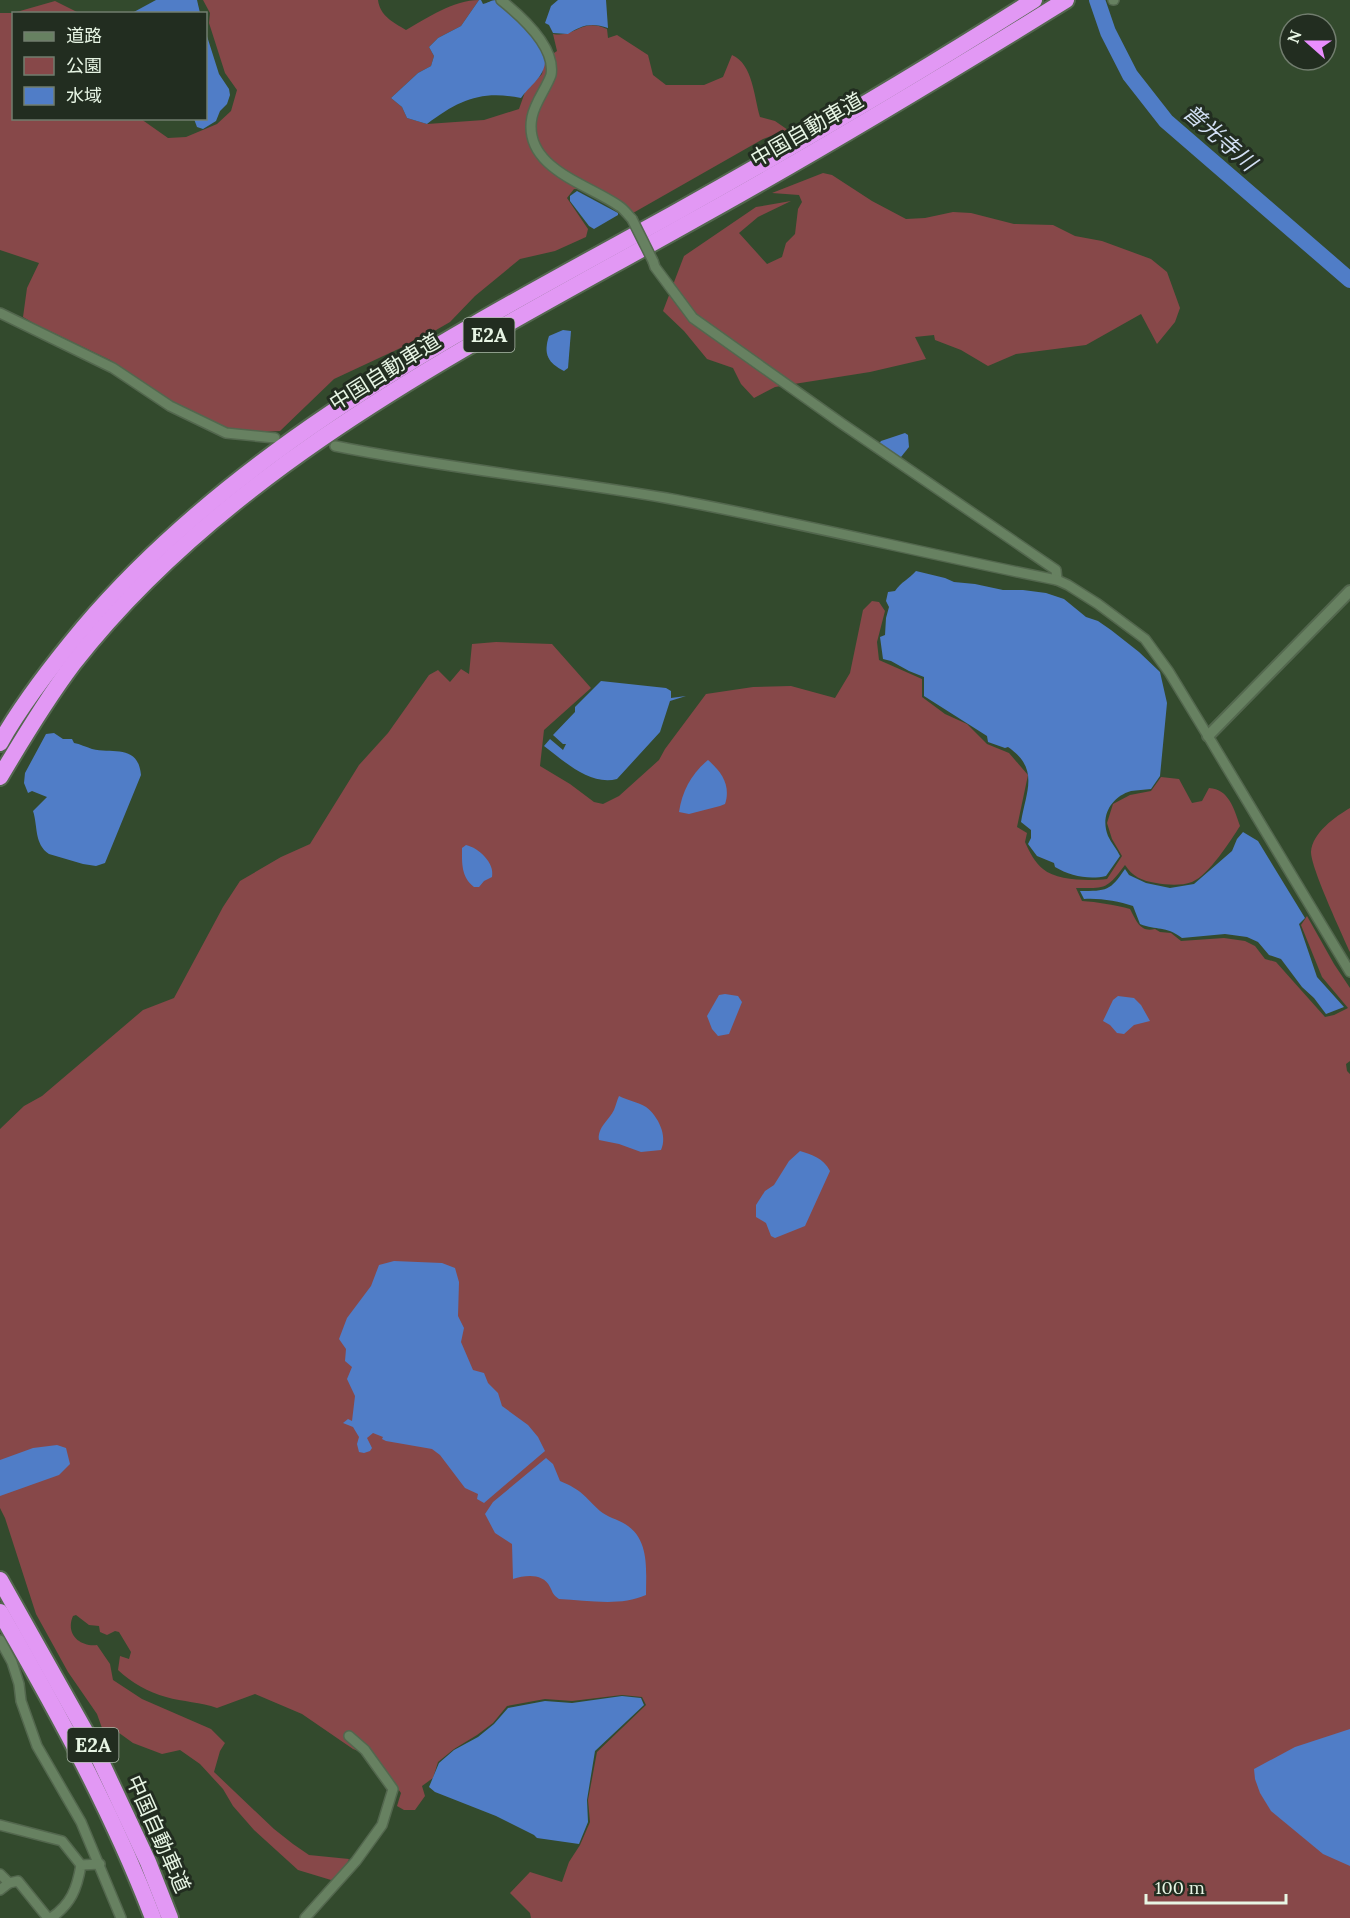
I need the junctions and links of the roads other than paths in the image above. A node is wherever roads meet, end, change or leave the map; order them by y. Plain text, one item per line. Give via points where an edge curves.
1 (501, 0) edge
2 (1034, 0) edge
3 (1066, 0) edge
4 (0, 313) edge
5 (275, 438) dead end
6 (335, 446) dead end
7 (1057, 580) junction
8 (1350, 591) edge
9 (1208, 736) junction
10 (0, 743) edge
11 (0, 777) edge
12 (1350, 972) edge
13 (0, 1580) edge
14 (0, 1612) edge
15 (0, 1640) edge
16 (349, 1736) dead end
17 (0, 1825) edge
18 (100, 1864) junction
19 (81, 1865) junction
20 (0, 1874) edge
21 (9, 1883) junction
22 (0, 1890) edge
23 (50, 1918) edge
24 (122, 1918) edge
25 (153, 1918) edge
26 (170, 1918) edge
27 (305, 1918) edge

1 - 7 street, bridge via 538,37 552,68 532,117 531,132 538,152 568,178 621,206 632,219 655,267 693,318 1056,570
2 - 10 highway, 中国自動車道 / E2A via 813,135 470,327 355,397 274,453 174,534 134,572 64,651
3 - 11 highway, 中国自動車道 / E2A via 827,145 407,383 283,466 182,549 111,620 46,702
4 - 5 street via 113,368 170,406 226,434
6 - 7 street via 667,499
7 - 9 street via 1145,639
8 - 9 street
9 - 12 street
13 - 26 highway, 中国自動車道 / E2A via 95,1749
14 - 25 highway, 中国自動車道 / E2A via 111,1817
15 - 18 street via 20,1683 21,1701 37,1746 81,1821
16 - 27 street via 365,1750 393,1790 377,1833
17 - 19 street via 62,1841
18 - 19 street
18 - 24 street
19 - 23 street via 78,1885 64,1909
20 - 21 street
21 - 22 street
21 - 23 street via 18,1881

